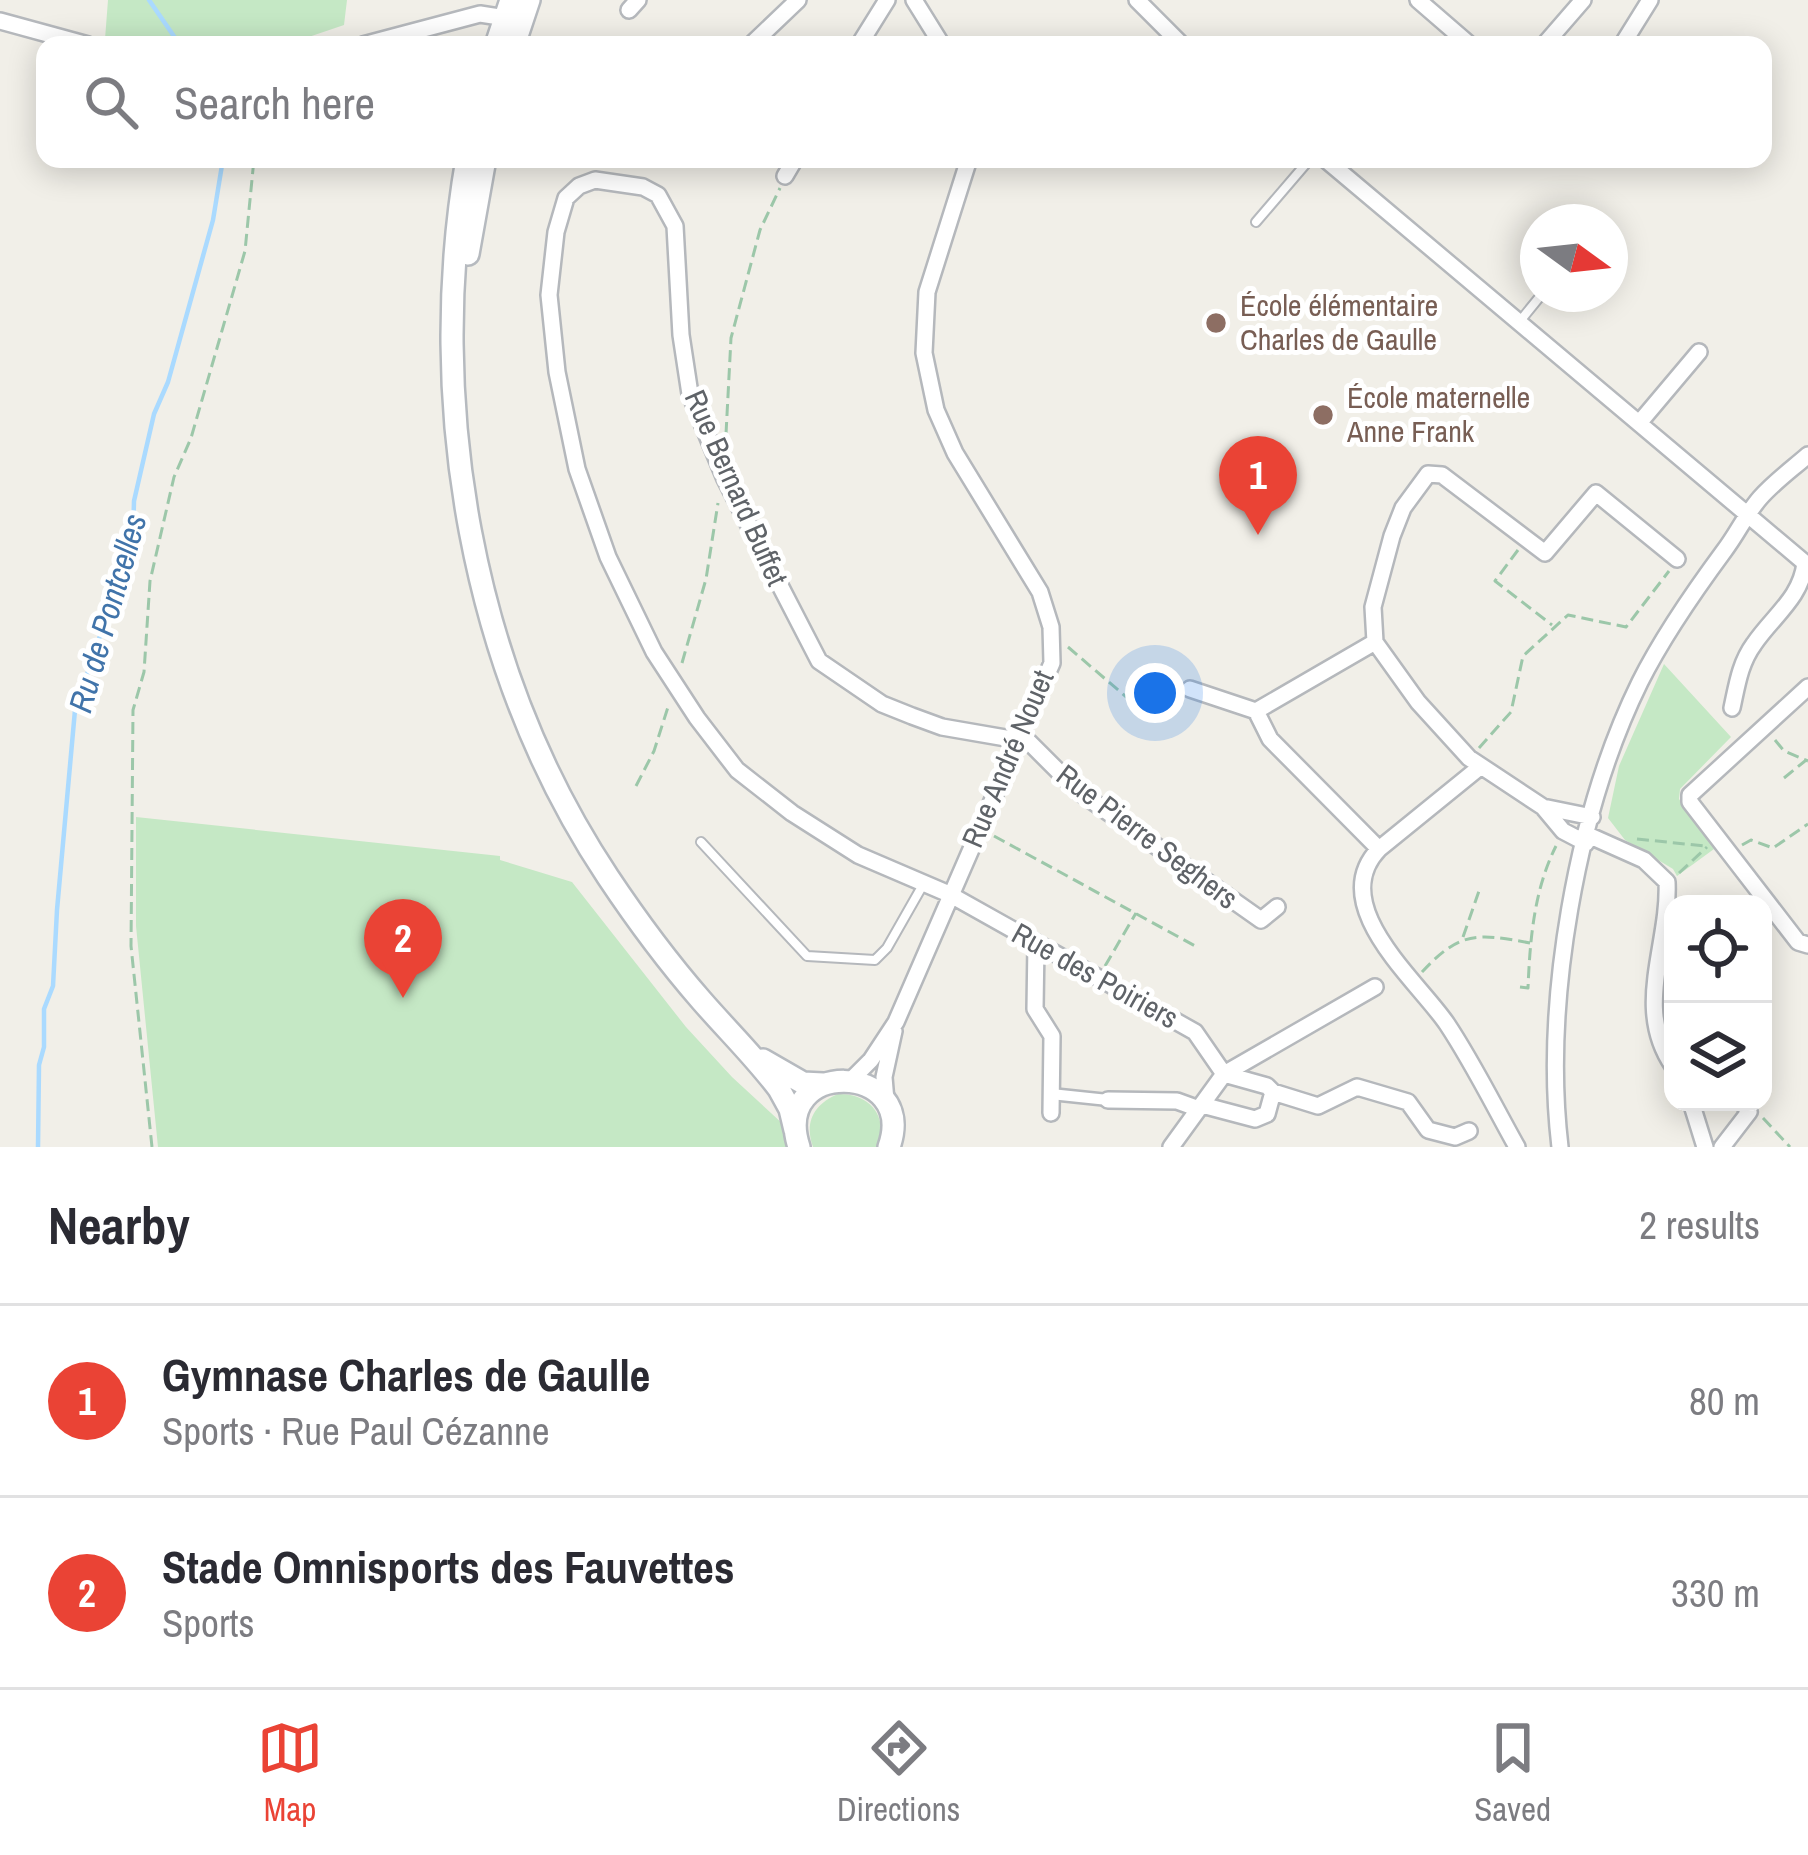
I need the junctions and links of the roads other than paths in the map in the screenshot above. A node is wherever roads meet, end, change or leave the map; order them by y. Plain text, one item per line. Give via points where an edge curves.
1 (798, 0) edge
2 (887, 0) edge
3 (914, 0) edge
4 (1137, 0) edge
5 (1418, 0) edge
6 (1583, 0) edge
7 (1650, 0) edge
8 (0, 21) edge
9 (510, 22) edge
10 (55, 36) edge
11 (399, 36) edge
12 (761, 36) edge
13 (865, 36) edge
14 (936, 36) edge
15 (1173, 36) edge
16 (1460, 36) edge
17 (1552, 36) edge
18 (1628, 36) edge
19 (466, 168) edge
20 (484, 168) edge
21 (790, 168) edge
22 (966, 168) edge
23 (1302, 168) edge
24 (1335, 168) edge
25 (785, 176) dead end
26 (1256, 222) dead end
27 (1527, 312) edge
28 (1519, 322) junction
29 (1699, 352) dead end
30 (454, 374) junction
31 (1640, 422) junction
32 (1808, 455) edge
33 (1749, 513) junction
34 (1677, 560) road end
35 (1807, 565) edge
36 (1375, 642) junction
37 (1808, 687) edge
38 (1190, 689) road end
39 (1732, 708) dead end
40 (1256, 711) junction
41 (1019, 740) junction
42 (1475, 763) junction
43 (1543, 807) junction
44 (1592, 818) junction
45 (1587, 839) junction
46 (701, 842) dead end
47 (1379, 849) junction
48 (924, 883) junction
49 (949, 894) junction
50 (1277, 907) dead end
51 (1036, 944) junction
52 (1808, 945) edge
53 (1375, 987) dead end
54 (896, 1022) junction
55 (1664, 1049) edge
56 (752, 1054) junction
57 (1224, 1074) junction
58 (851, 1080) junction
59 (823, 1084) junction
60 (1273, 1093) junction
61 (1051, 1094) junction
62 (1108, 1100) joint
63 (1200, 1107) junction
64 (1694, 1111) edge
65 (1744, 1111) edge
66 (1051, 1113) dead end
67 (890, 1115) junction
68 (1469, 1131) dead end
69 (798, 1142) edge
70 (889, 1147) edge
71 (898, 1147) edge
72 (1171, 1147) edge
73 (1517, 1147) edge
74 (1560, 1147) edge
75 (1705, 1147) edge
76 (1722, 1147) edge

1 - 12 street
2 - 13 street
3 - 14 street
4 - 15 street
5 - 16 street
6 - 17 street
7 - 18 street
8 - 10 street
9 - 11 street via 480,14
19 - 30 main road via 452,298
20 - 30 main road
21 - 25 street
22 - 41 street, Rue André Nouet via 927,292 924,353 955,453 1040,592 1052,663
23 - 26 lane
24 - 28 street
27 - 28 lane
28 - 31 street
29 - 31 street
30 - 56 main road via 476,553 503,657 543,756 635,916
31 - 33 street
32 - 33 street
33 - 35 street
33 - 44 street via 1640,682
34 - 36 street via 1596,493 1546,553 1442,475 1428,474 1392,536 1373,607
35 - 39 street via 1798,590 1753,644
36 - 40 street
36 - 42 street
37 - 52 street via 1690,795 1720,847
38 - 40 street
40 - 47 street via 1270,739
41 - 48 street, Rue Bernard Buffet via 912,716 819,661 690,394 668,210 658,195 627,182 579,187 566,198 556,232 549,296 557,372 577,469 654,652 737,770 858,855
41 - 49 street, Rue André Nouet
41 - 50 street, Rue Pierre Seghers via 1261,920
42 - 43 street
42 - 47 street
43 - 44 street
43 - 45 street via 1564,831
44 - 45 street
45 - 55 street via 1617,846 1667,882 1654,980
45 - 74 street via 1556,1010
46 - 48 lane via 807,956 875,960
47 - 73 street via 1367,861 1368,914 1386,950 1447,1023
48 - 49 street, Rue Bernard Buffet
49 - 51 street, Rue des Poiriers
49 - 54 street, Rue André Nouet
51 - 57 street, Rue des Poiriers via 1195,1032
51 - 61 street via 1035,1009 1052,1036
53 - 57 street
54 - 58 street, Rue André Nouet
54 - 67 street, Rue André Nouet via 884,1077
56 - 59 main road via 803,1083
56 - 69 main road via 790,1109
57 - 60 street
57 - 63 street
58 - 59 main road
58 - 67 main road via 866,1084
59 - 69 main road via 802,1103
60 - 63 street via 1267,1114 1255,1119
60 - 68 street via 1318,1106 1358,1087 1408,1102 1428,1130 1455,1137
61 - 62 street
61 - 66 street
62 - 63 street
63 - 72 street
64 - 75 street
65 - 76 street
67 - 70 main road
67 - 71 main road

